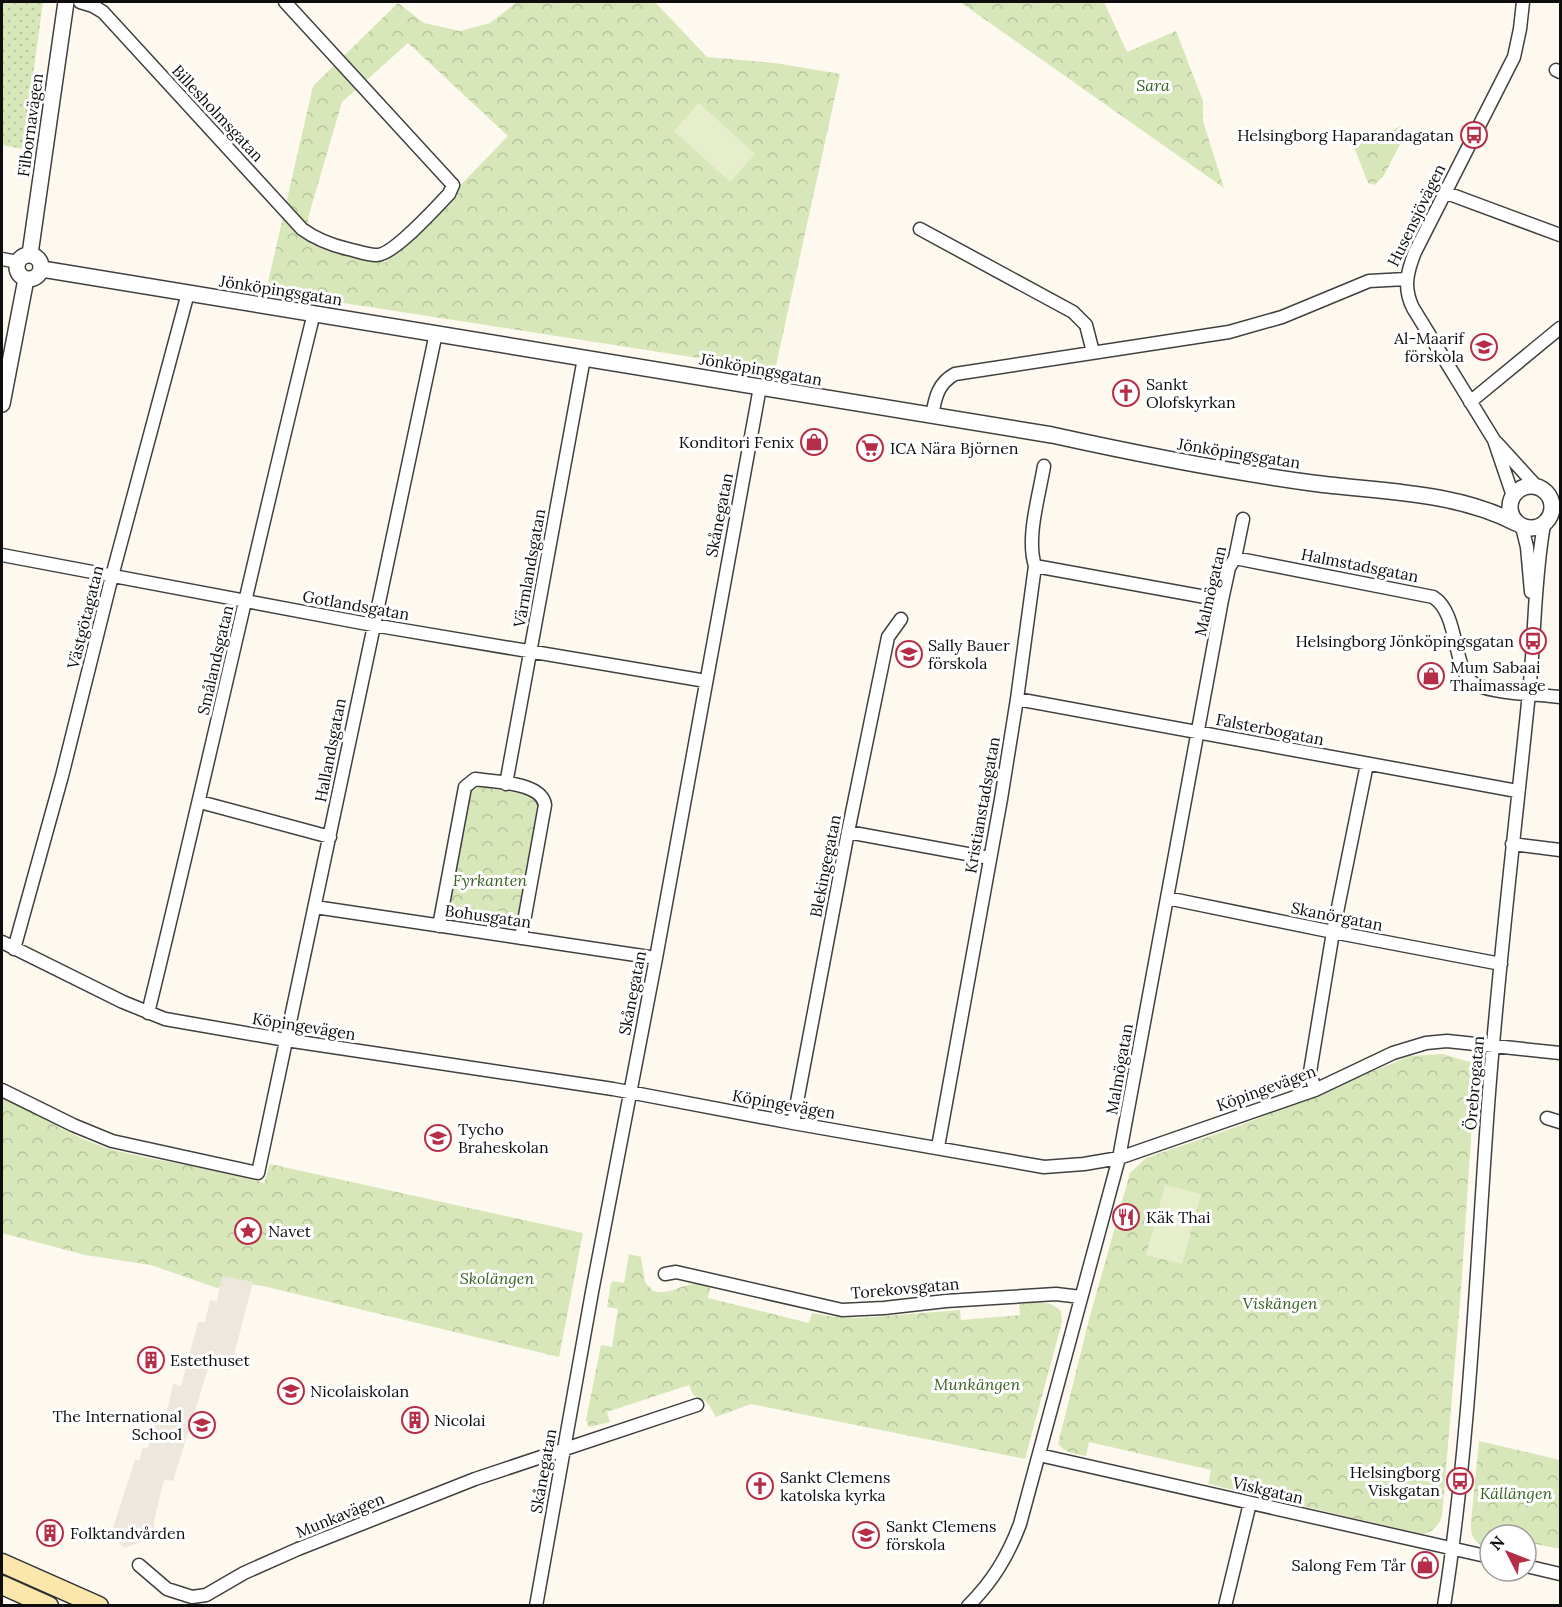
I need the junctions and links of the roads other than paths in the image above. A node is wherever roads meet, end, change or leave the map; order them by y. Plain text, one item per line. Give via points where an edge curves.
1 (66, 2) edge
2 (80, 2) edge
3 (285, 2) edge
4 (1523, 2) edge
5 (1444, 192) junction
6 (920, 229) dead end
7 (1560, 235) edge
8 (24, 258) junction
9 (2, 259) edge
10 (42, 269) junction
11 (26, 279) junction
12 (1406, 279) junction
13 (188, 293) junction
14 (314, 314) junction
15 (1560, 328) edge
16 (436, 333) junction
17 (1093, 352) junction
18 (585, 358) junction
19 (760, 387) junction
20 (1470, 402) junction
21 (2, 404) edge
22 (932, 416) junction
23 (1494, 440) junction
24 (1044, 466) dead end
25 (1537, 487) junction
26 (1512, 499) junction
27 (1556, 504) edge
28 (1474, 506) junction
29 (1243, 519) dead end
30 (1551, 522) edge
31 (1519, 525) junction
32 (2, 555) edge
33 (1235, 558) junction
34 (1035, 566) junction
35 (112, 576) junction
36 (1222, 600) junction
37 (245, 601) junction
38 (901, 619) dead end
39 (1534, 620) junction
40 (373, 625) junction
41 (531, 652) junction
42 (706, 681) junction
43 (1529, 693) junction
44 (1560, 697) edge
45 (1017, 699) junction
46 (1199, 732) junction
47 (1367, 764) junction
48 (506, 784) junction
49 (1518, 791) junction
50 (200, 802) junction
51 (848, 832) junction
52 (330, 837) junction
53 (1512, 844) junction
54 (1560, 850) edge
55 (989, 858) junction
56 (1167, 898) junction
57 (315, 907) junction
58 (439, 926) junction
59 (1333, 932) junction
60 (521, 938) junction
61 (2, 942) edge
62 (14, 949) junction
63 (656, 958) junction
64 (1501, 964) junction
65 (148, 1014) junction
66 (286, 1040) junction
67 (1492, 1046) junction
68 (1560, 1053) edge
69 (1315, 1089) junction
70 (2, 1090) edge
71 (630, 1092) junction
72 (1547, 1118) dead end
73 (1560, 1122) edge
74 (793, 1123) junction
75 (938, 1148) junction
76 (1119, 1158) junction
77 (665, 1274) dead end
78 (1081, 1297) junction
79 (697, 1405) dead end
80 (564, 1448) junction
81 (1039, 1455) junction
82 (1250, 1503) junction
83 (1453, 1549) junction
84 (1478, 1554) edge
85 (2, 1563) edge
86 (139, 1565) dead end
87 (1538, 1569) edge
88 (1560, 1574) edge
89 (2, 1585) edge
90 (49, 1605) edge
91 (99, 1605) edge
92 (536, 1605) edge
93 (968, 1605) edge
94 (1225, 1605) edge
95 (1444, 1605) edge

1 - 8 street, Filbornavägen
2 - 3 street, Billesholmsgatan via 103,12 302,229 333,245 384,254 449,194 453,185
4 - 5 street, Husensjövägen via 1514,57
5 - 7 street
5 - 12 street, Husensjövägen via 1414,252
6 - 17 street via 1074,312 1086,325
8 - 9 street
8 - 10 street via 39,259
8 - 11 street via 18,272
10 - 11 street via 36,277
10 - 13 street, Jönköpingsgatan
11 - 21 street
12 - 17 street, Husensjövägen via 1378,279 1355,286 1254,326
12 - 20 street via 1413,308
13 - 14 street, Jönköpingsgatan
13 - 35 street, Västgötagatan
14 - 16 street, Jönköpingsgatan
14 - 37 street, Smålandsgatan
15 - 20 street
16 - 18 street, Jönköpingsgatan
16 - 40 street, Hallandsgatan
17 - 22 street, Husensjövägen via 955,374 940,387
18 - 19 street, Jönköpingsgatan
18 - 41 street, Värmlandsgatan
19 - 22 street, Jönköpingsgatan
19 - 42 street, Skånegatan
20 - 23 street
22 - 28 street, Jönköpingsgatan via 1312,483 1412,494
23 - 25 street
23 - 26 street
24 - 34 street, Kristianstadsgatan via 1031,554
25 - 26 street via 1524,487
25 - 27 street
26 - 28 street, Jönköpingsgatan
26 - 31 street via 1510,510
27 - 30 street
28 - 31 street, Jönköpingsgatan
29 - 33 street, Malmögatan
30 - 31 street via 1530,529
30 - 39 street, Örebrogatan
31 - 39 street, Örebrogatan via 1527,547
32 - 35 street, Gotlandsgatan
33 - 36 street, Malmögatan
33 - 43 street, Halmstadsgatan via 1433,597 1445,608 1469,679 1486,688
34 - 36 street
34 - 45 street, Kristianstadsgatan
35 - 37 street, Gotlandsgatan
35 - 62 street, Västgötagatan
36 - 46 street, Malmögatan
37 - 40 street, Gotlandsgatan
37 - 50 street, Smålandsgatan
38 - 51 street, Blekingegatan via 888,637
39 - 43 street, Örebrogatan
40 - 41 street, Gotlandsgatan
40 - 52 street, Hallandsgatan
41 - 42 street, Gotlandsgatan
41 - 48 street, Värmlandsgatan
42 - 63 street, Skånegatan
43 - 44 street, Halmstadsgatan
43 - 49 street, Örebrogatan
45 - 46 street, Falsterbogatan
45 - 55 street, Kristianstadsgatan
46 - 47 street, Falsterbogatan
46 - 56 street, Malmögatan
47 - 49 street, Falsterbogatan
47 - 59 street
48 - 58 street via 475,780 465,788
48 - 60 street via 535,790 542,795 545,805
49 - 53 street, Örebrogatan
50 - 52 street
50 - 65 street, Smålandsgatan
51 - 55 street
51 - 74 street, Blekingegatan
52 - 57 street, Hallandsgatan
53 - 54 street
53 - 64 street, Örebrogatan
55 - 75 street, Kristianstadsgatan
56 - 59 street, Skanörgatan
56 - 76 street, Malmögatan
57 - 58 street, Bohusgatan
57 - 66 street, Hallandsgatan
58 - 60 street, Bohusgatan
59 - 64 street, Skanörgatan
59 - 69 street via 1310,1072
60 - 63 street, Bohusgatan
61 - 62 street, Köpingevägen
62 - 65 street, Köpingevägen
63 - 71 street, Skånegatan
64 - 67 street, Örebrogatan
65 - 66 street, Köpingevägen
66 - 70 street, Hallandsgatan via 258,1173 112,1141
66 - 71 street, Köpingevägen
67 - 68 street, Köpingevägen
67 - 69 street, Köpingevägen via 1426,1043 1393,1053
67 - 83 street, Örebrogatan
69 - 76 street, Köpingevägen
71 - 74 street, Köpingevägen
71 - 80 street, Skånegatan
72 - 73 street
74 - 75 street, Köpingevägen
75 - 76 street, Köpingevägen via 1044,1167
76 - 78 street, Malmögatan
77 - 78 street, Torekovsgatan via 676,1272 852,1310 1056,1293
78 - 81 street, Malmögatan
79 - 80 street, Munkavägen
80 - 86 street, Munkavägen via 298,1549 206,1595 192,1597 166,1588
80 - 92 street, Skånegatan
81 - 82 street, Viskgatan
81 - 93 street, Malmögatan via 1013,1544 992,1581
82 - 83 street, Viskgatan
82 - 94 street
83 - 84 street, Viskgatan
83 - 95 street, Örebrogatan
85 - 91 main road
87 - 88 street
89 - 90 main road

